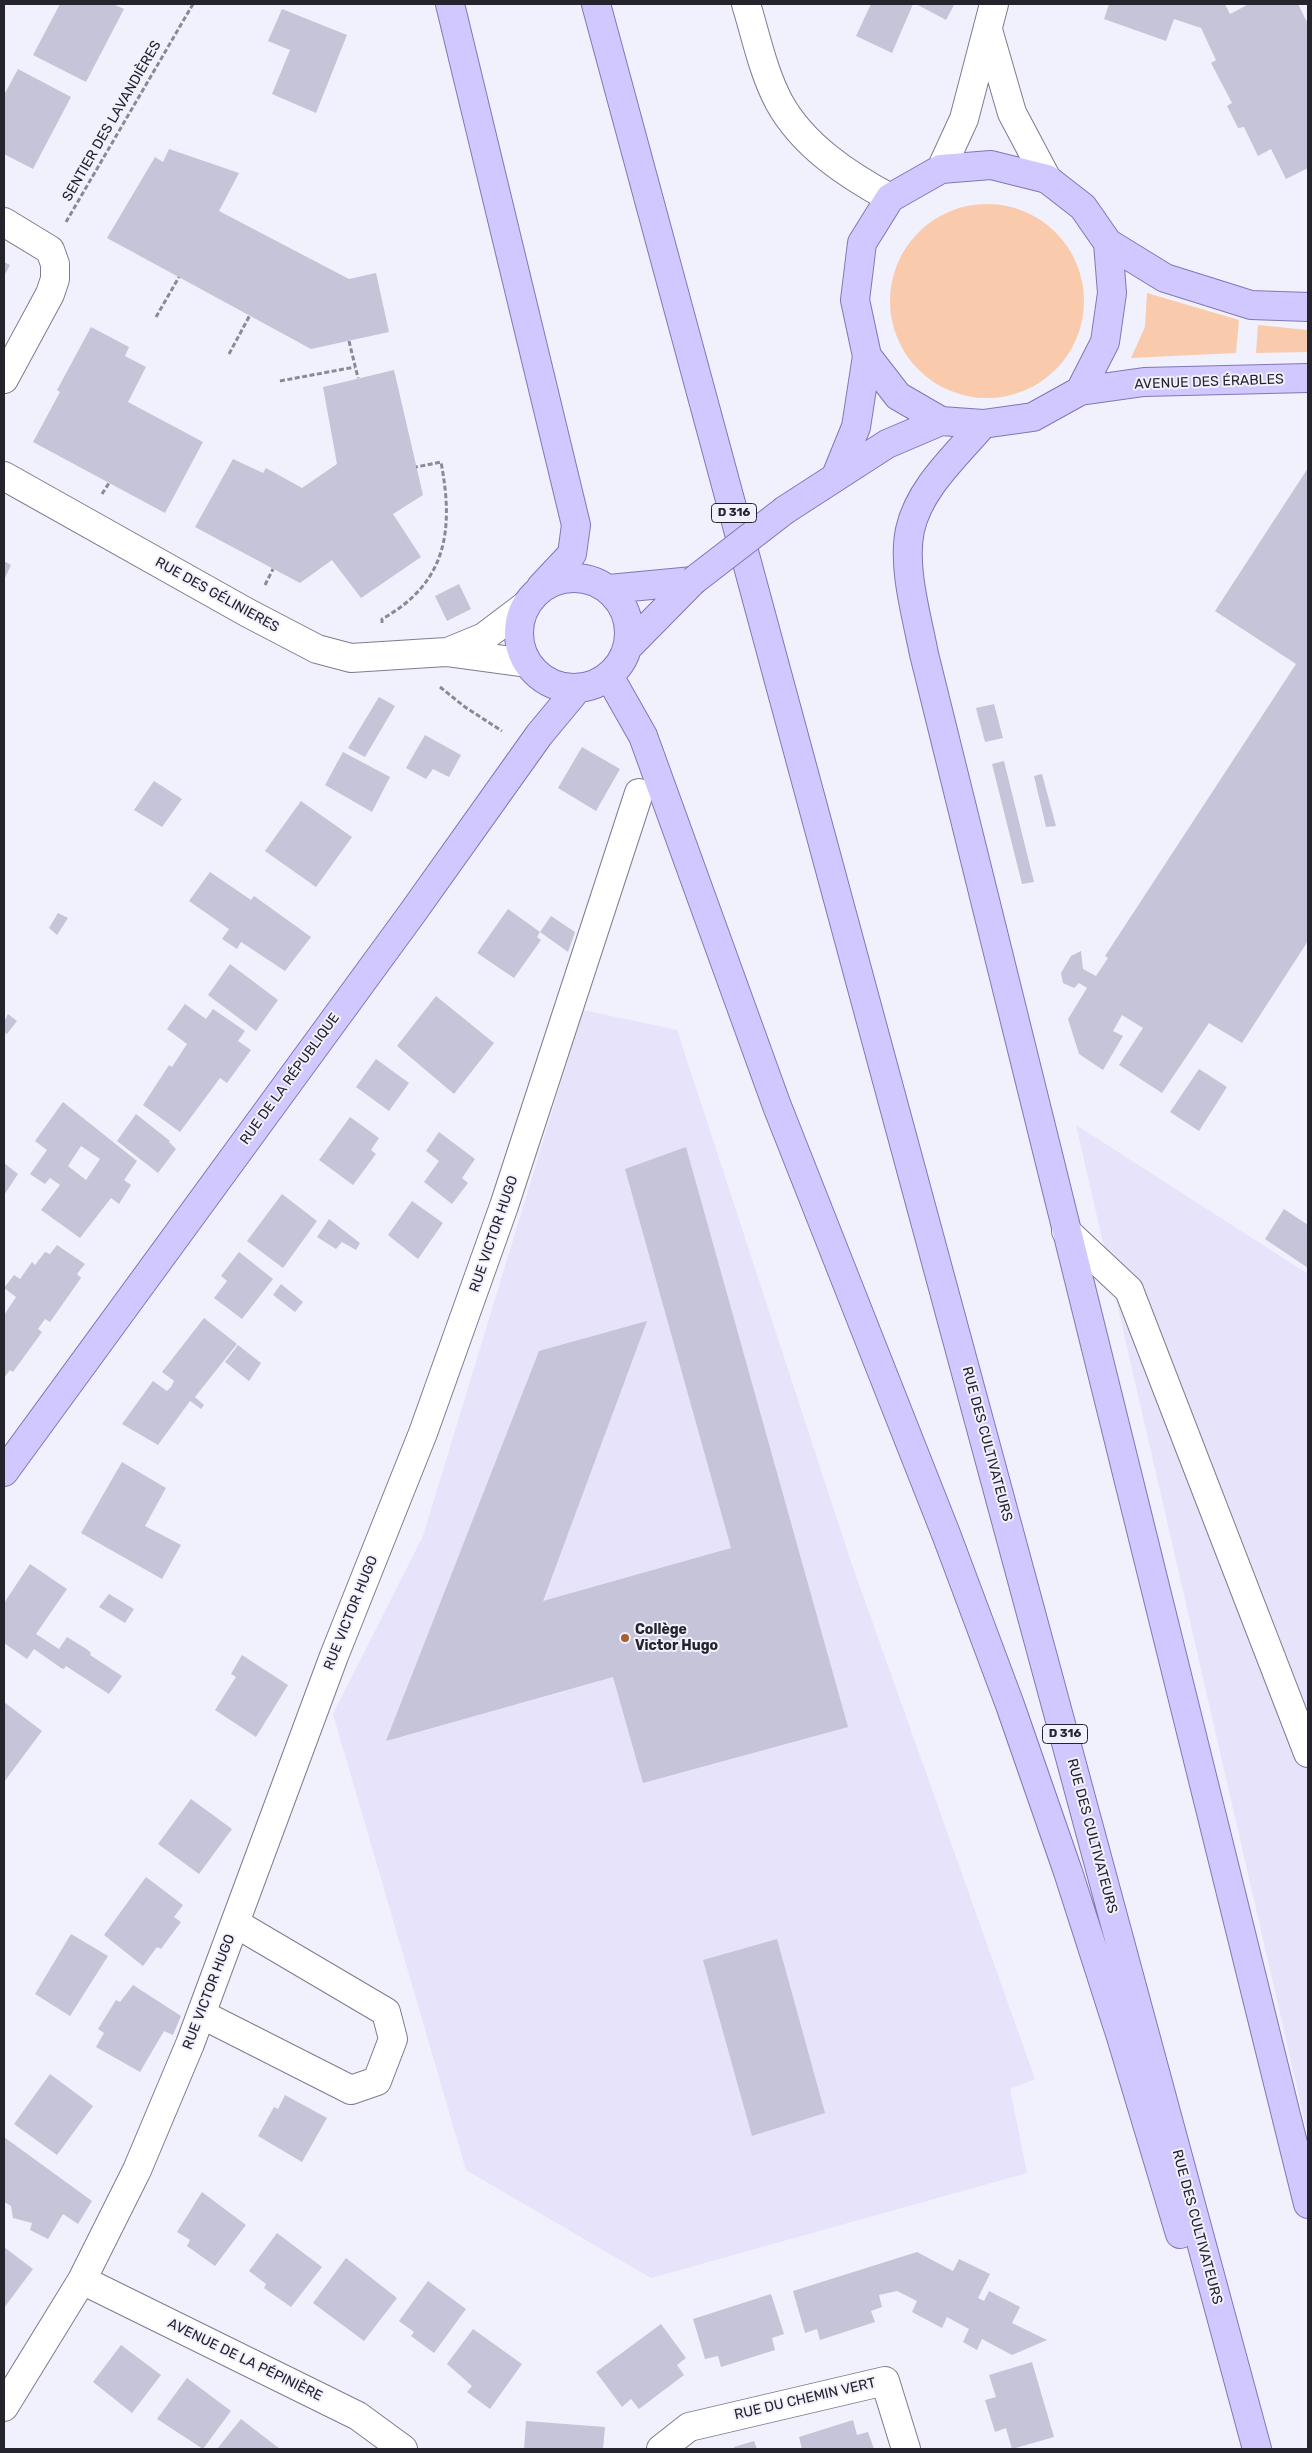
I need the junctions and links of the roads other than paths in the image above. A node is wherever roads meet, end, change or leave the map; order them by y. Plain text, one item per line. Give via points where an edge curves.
1 (450, 4) edge
2 (596, 4) edge
3 (746, 4) edge
4 (994, 4) edge
5 (988, 30) junction
6 (941, 169) junction
7 (1047, 179) junction
8 (890, 198) junction
9 (4, 222) edge
10 (1108, 243) junction
11 (1308, 307) edge
12 (867, 356) junction
13 (1308, 378) edge
14 (4, 379) edge
15 (1080, 391) junction
16 (941, 421) junction
17 (983, 424) junction
18 (4, 476) edge
19 (836, 476) junction
20 (693, 581) junction
21 (609, 589) junction
22 (533, 597) junction
23 (628, 647) junction
24 (446, 652) junction
25 (527, 663) junction
26 (609, 676) junction
27 (546, 681) junction
28 (578, 688) junction
29 (539, 734) junction
30 (640, 793) dead end
31 (1066, 1231) junction
32 (4, 1472) edge
33 (1308, 1753) edge
34 (235, 1923) junction
35 (201, 2014) junction
36 (1308, 2204) edge
37 (82, 2280) junction
38 (4, 2407) edge
39 (403, 2449) edge
40 (661, 2449) edge
41 (906, 2449) edge
42 (1244, 2449) edge
43 (1257, 2449) edge

1 - 22 main road via 576,525 572,554
2 - 43 main road, RUE DES CULTIVATEURS / D 316
3 - 8 street via 770,80 779,102 792,120 837,166
4 - 5 street
5 - 6 street via 964,119
5 - 7 street via 1012,113
6 - 7 main road via 991,165
6 - 8 main road
7 - 10 main road via 1083,207
8 - 12 main road via 862,243 855,300
9 - 14 street via 50,250 55,264 50,294
10 - 11 main road via 1165,278 1251,305
10 - 15 main road via 1112,293 1105,342
12 - 16 main road via 898,396
12 - 19 main road via 856,427
13 - 15 main road, AVENUE DES ÉRABLES via 1144,382
15 - 17 main road via 1033,417
16 - 17 main road
16 - 19 main road via 887,444
17 - 31 main road via 936,480 919,507 910,529 910,572 924,654
18 - 24 street, RUE DES GÉLINIERES via 317,649 351,658
19 - 20 main road, bridge via 785,510
20 - 21 main road
20 - 23 main road
21 - 22 main road via 593,580 576,577 557,579
21 - 23 main road via 618,599 629,622
22 - 24 street, RUE DES GÉLINIERES via 484,637
22 - 25 main road via 519,620 518,635
23 - 26 main road via 621,663
24 - 25 street, RUE DES GÉLINIERES
25 - 27 main road
26 - 28 main road
26 - 42 main road via 643,736 780,1115 1010,1705 1121,2037
27 - 28 main road
27 - 29 main road
28 - 29 main road, RUE DE LA RÉPUBLIQUE
29 - 32 main road, RUE DE LA RÉPUBLIQUE
30 - 34 street, RUE VICTOR HUGO via 495,1234 423,1434 334,1656
31 - 33 street via 1129,1290
31 - 36 main road
34 - 35 street, RUE VICTOR HUGO
34 - 35 street via 386,2012 393,2039 377,2081 351,2090
35 - 37 street, RUE VICTOR HUGO via 137,2170
37 - 38 street, RUE VICTOR HUGO
37 - 39 street, AVENUE DE LA PÉPINIÈRE via 358,2416
40 - 41 street, RUE DU CHEMIN VERT via 689,2427 885,2380

